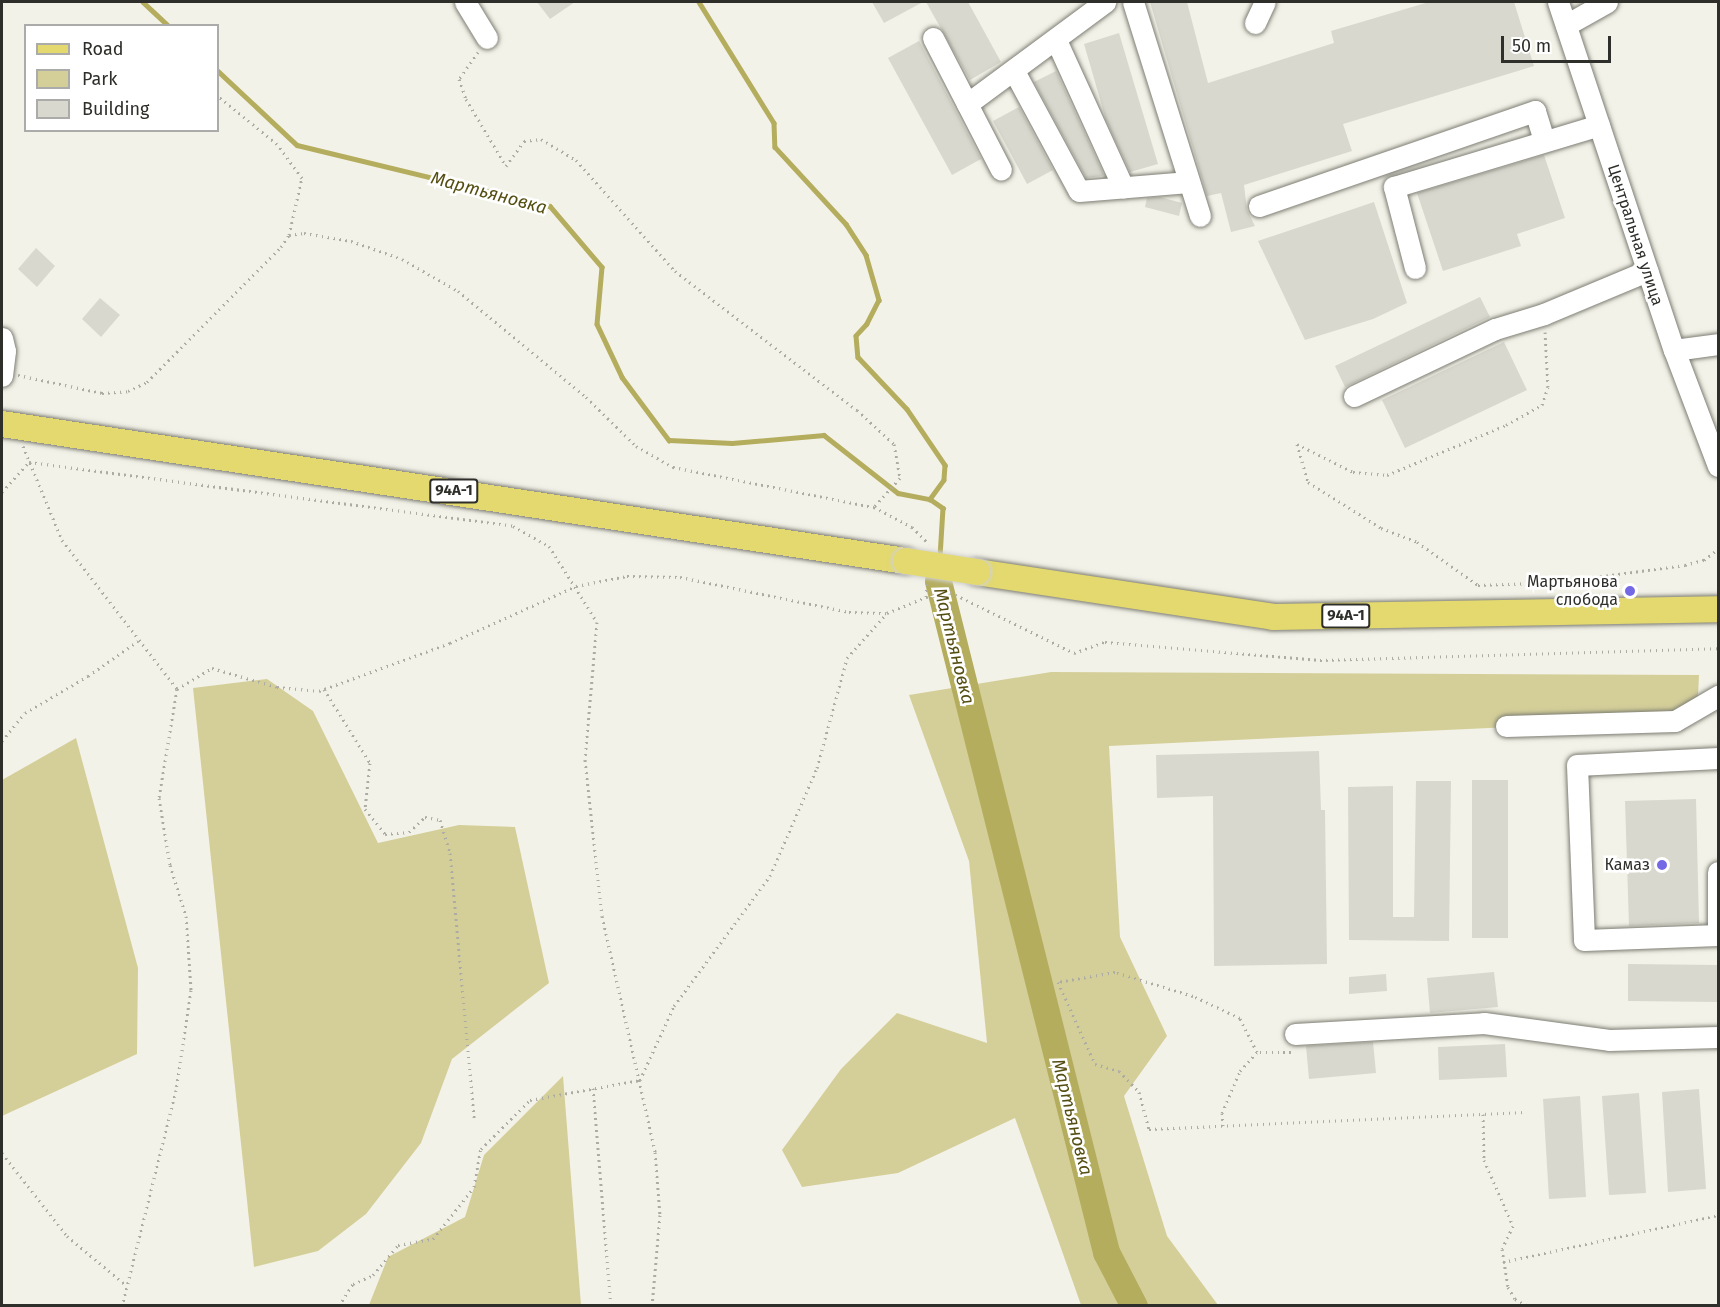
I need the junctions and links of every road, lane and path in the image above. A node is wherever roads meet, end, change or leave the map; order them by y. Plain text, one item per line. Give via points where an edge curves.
1 (465, 2) edge
2 (1105, 2) edge
3 (1132, 2) edge
4 (1265, 2) edge
5 (1558, 2) edge
6 (1607, 2) edge
7 (1255, 23) dead end
8 (1566, 25) junction
9 (487, 38) joint
10 (933, 38) dead end
11 (1056, 40) junction
12 (1014, 70) junction
13 (219, 97) edge
14 (967, 104) junction
15 (1599, 125) junction
16 (1544, 141) junction
17 (1384, 163) junction
18 (1001, 170) dead end
19 (1189, 182) junction
20 (1123, 187) junction
21 (1394, 187) junction
22 (1259, 206) dead end
23 (1200, 216) dead end
24 (289, 235) junction
25 (1415, 268) dead end
26 (1647, 271) junction
27 (1544, 314) junction
28 (1719, 344) edge
29 (1674, 350) junction
30 (2, 359) edge
31 (1354, 396) dead end
32 (8, 425) edge
33 (29, 462) junction
34 (1719, 466) edge
35 (2, 492) edge
36 (873, 507) junction
37 (1719, 549) edge
38 (918, 558) junction
39 (927, 576) dead end
40 (576, 586) junction
41 (926, 597) junction
42 (1719, 609) edge
43 (887, 613) junction
44 (138, 641) junction
45 (1719, 648) edge
46 (177, 689) junction
47 (324, 689) junction
48 (1719, 696) edge
49 (1506, 726) dead end
50 (2, 741) edge
51 (1719, 758) edge
52 (1719, 872) edge
53 (1295, 1034) joint
54 (1719, 1037) edge
55 (1257, 1052) junction
56 (640, 1080) junction
57 (593, 1088) junction
58 (1527, 1112) dead end
59 (1483, 1114) junction
60 (474, 1119) dead end
61 (1223, 1126) junction
62 (2, 1153) edge
63 (1719, 1215) edge
64 (1503, 1262) junction
65 (127, 1287) junction
66 (122, 1305) edge
67 (339, 1305) edge
68 (611, 1305) edge
69 (651, 1305) edge
70 (1528, 1305) edge

1 - 9 street
2 - 11 street
3 - 19 street
4 - 7 street
5 - 8 street, Центральная улица
6 - 8 street
8 - 15 street, Центральная улица
9 - 36 path via 459,79 466,99 506,166 524,141 541,139 576,160 675,271 857,410 894,444 900,478
10 - 14 street
11 - 12 street
11 - 20 street
12 - 14 street
12 - 20 street via 1079,191
13 - 24 path via 277,144 302,178
14 - 18 street
15 - 16 street
15 - 26 street, Центральная улица
16 - 17 street via 1535,111
16 - 21 street
17 - 21 street
17 - 22 street
19 - 20 street
19 - 23 street
21 - 25 street
24 - 30 path via 147,382 128,391 102,393
24 - 36 path via 304,233 351,241 402,259 458,291 586,397 636,446 673,467
26 - 27 street
26 - 29 street, Центральная улица
27 - 31 street via 1495,329
27 - 37 path via 1548,387 1542,405 1506,425 1387,475 1353,472 1297,444 1308,482 1381,528 1418,542 1478,585 1559,582 1685,565 1704,560
28 - 29 street
29 - 34 street, Центральная улица
32 - 33 path
32 - 38 main road, 94А-1
33 - 35 path
33 - 40 path via 513,526 549,546
33 - 44 path via 62,540
36 - 38 path via 912,527 930,545
38 - 42 main road, 94А-1, bridge via 977,572 1273,617
39 - 41 path
40 - 43 path via 627,576 680,577 849,612
40 - 47 path via 450,643
40 - 56 path via 597,622 585,760 602,916
41 - 43 path
41 - 45 path via 950,592 1074,653 1105,642 1320,660
43 - 56 path via 847,658 817,768 770,876 674,1006
44 - 46 path
44 - 50 path via 25,713
46 - 47 path via 212,668 277,687
46 - 65 path via 159,798 170,865 186,916 191,990 176,1089
47 - 60 path via 370,763 365,809 385,834 409,832 425,817 440,820 450,853
48 - 49 street via 1675,721
51 - 52 street via 1576,765 1584,940 1718,935
53 - 54 street via 1484,1023 1609,1040
53 - 55 path via 1296,1052
55 - 61 path via 1240,1071 1222,1113
55 - 61 path via 1240,1018 1193,996 1115,972 1058,982 1095,1064 1119,1071 1138,1092 1149,1129
56 - 57 path
56 - 69 path via 655,1152 660,1215
57 - 67 path via 530,1100 481,1149 474,1187 433,1239 398,1245 373,1275 353,1284
57 - 68 path
58 - 59 path
59 - 61 path
59 - 64 path via 1484,1160 1513,1226 1502,1249
62 - 65 path via 67,1236
63 - 64 path
64 - 70 path via 1515,1299
65 - 66 path

